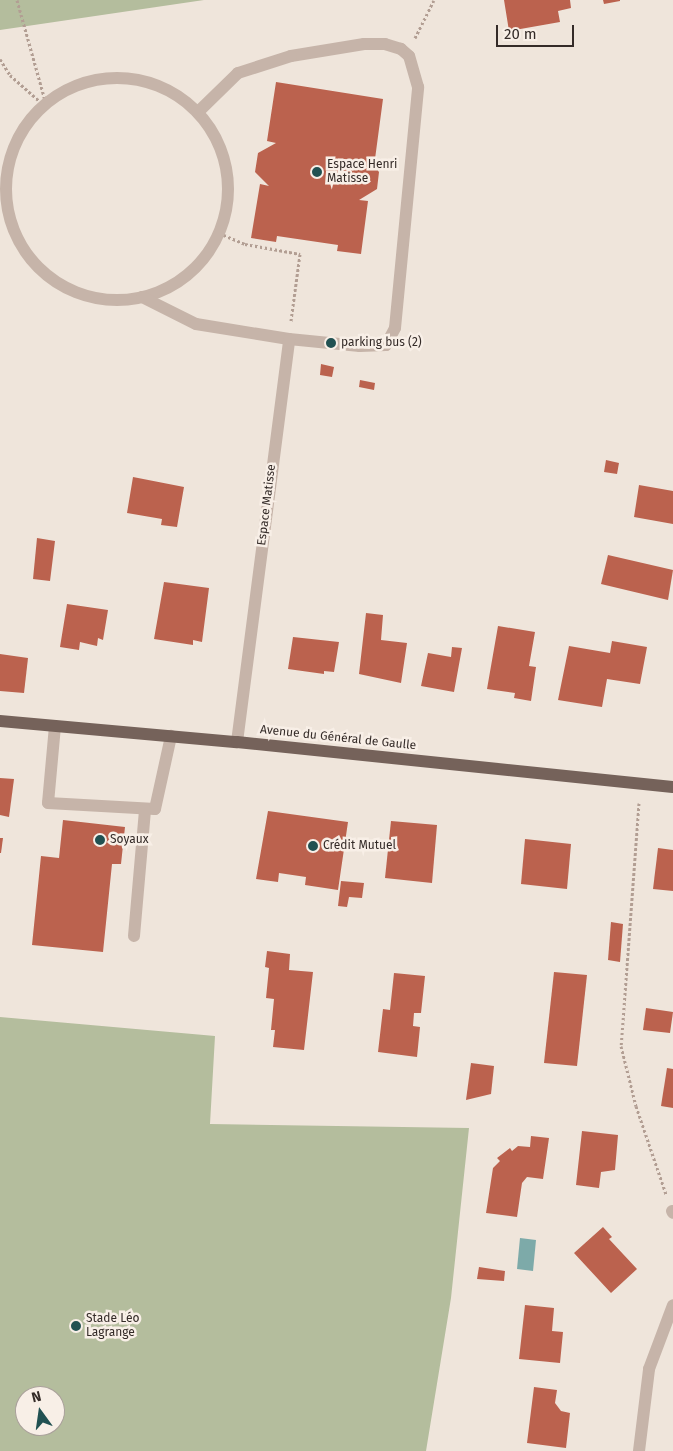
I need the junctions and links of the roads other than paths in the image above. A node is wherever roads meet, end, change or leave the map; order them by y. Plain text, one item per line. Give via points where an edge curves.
1 (198, 112) junction
2 (142, 297) junction
3 (289, 339) junction
4 (0, 721) edge
5 (56, 726) junction
6 (170, 736) junction
7 (237, 742) junction
8 (673, 787) edge
9 (145, 809) junction
10 (134, 936) dead end
11 (673, 1305) edge
12 (639, 1451) edge

1 - 2 street via 224,156 227,208 219,233 206,256 167,289
1 - 2 street via 176,94 158,86 122,78 94,80 68,89 45,104 20,133 8,168 6,204 17,240 39,269 70,290 105,300
1 - 3 street via 238,73 262,63 364,44 385,44 401,49 409,56 418,87 395,328 386,345 360,346
2 - 3 street via 196,324
3 - 7 street, Espace Matisse
4 - 5 main road, Avenue du Général de Gaulle
5 - 6 main road, Avenue du Général de Gaulle
5 - 9 street via 48,803
6 - 7 main road, Avenue du Général de Gaulle
6 - 9 street via 155,809
7 - 8 main road, Avenue du Général de Gaulle
9 - 10 street
11 - 12 street via 649,1370

